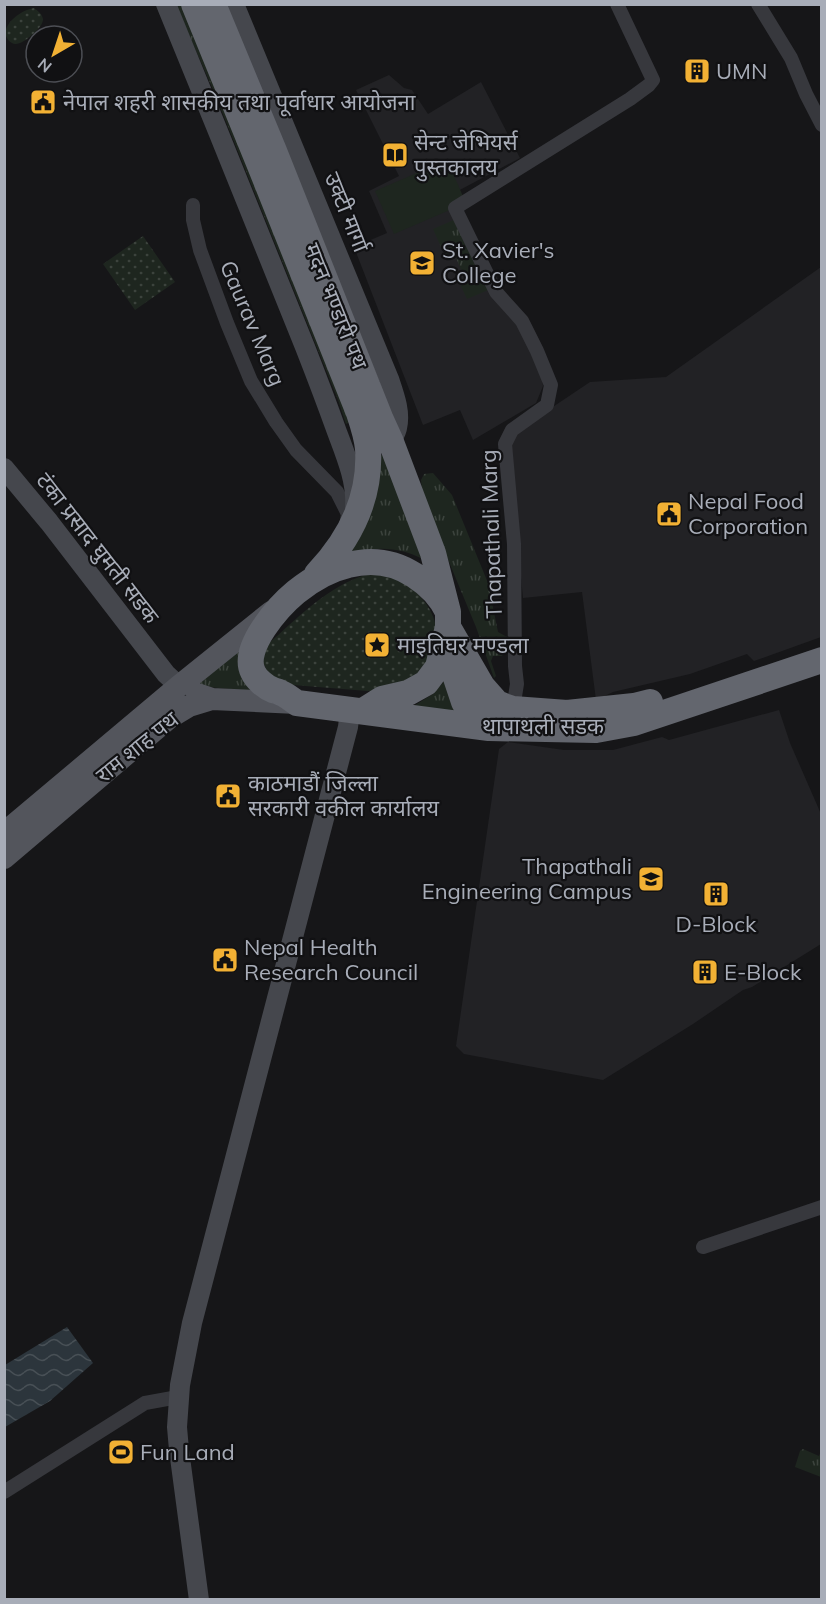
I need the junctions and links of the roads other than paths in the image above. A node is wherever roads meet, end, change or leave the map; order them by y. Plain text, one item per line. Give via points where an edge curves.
1 (166, 4) edge
2 (194, 4) edge
3 (213, 4) edge
4 (234, 4) edge
5 (617, 4) edge
6 (758, 4) edge
7 (822, 125) edge
8 (193, 205) dead end
9 (386, 431) junction
10 (4, 468) edge
11 (349, 531) junction
12 (301, 589) junction
13 (448, 619) junction
14 (822, 642) edge
15 (441, 657) junction
16 (822, 660) edge
17 (187, 679) junction
18 (212, 699) junction
19 (297, 703) junction
20 (513, 709) junction
21 (356, 711) junction
22 (489, 728) junction
23 (4, 833) edge
24 (4, 858) edge
25 (822, 1208) edge
26 (703, 1247) dead end
27 (179, 1391) junction
28 (4, 1492) edge
29 (199, 1599) edge

1 - 11 street via 338,435 356,499
2 - 11 highway, मदन भण्डारी पथ via 359,413 368,447 368,480
3 - 9 highway, मदन भण्डारी पथ
4 - 9 street, उक्टी मार्गा via 389,379 398,416 397,428
5 - 20 street, Thapathali Marg via 653,80 630,99 455,208 496,292 522,321 551,386 547,405 512,430 505,444 514,544 517,684
6 - 7 street via 791,58
8 - 11 street, Gaurav Marg via 200,250 251,381 296,450 337,492 348,514
9 - 13 highway, मदन भण्डारी पथ via 433,554
10 - 17 street, टंका प्रसाद घुमती सडक via 166,674
11 - 12 highway, मदन भण्डारी पथ via 329,561
12 - 13 highway via 347,565 381,562 419,579 436,594
12 - 17 main road
12 - 19 highway via 263,630 250,660 256,677
13 - 15 highway
13 - 20 highway, थापाथली सडक via 486,692 497,704
14 - 20 highway, थापाथली सडक via 729,677 634,706 567,713
15 - 21 highway via 438,668 418,688
15 - 22 highway via 454,672 464,702
16 - 22 highway, थापाथली सडक via 634,723 596,730
17 - 18 main road, राम शाह पथ via 191,692
17 - 23 main road, राम शाह पथ
18 - 19 main road
18 - 24 main road, राम शाह पथ via 169,718
19 - 21 highway
21 - 22 highway, थापाथली सडक
21 - 27 street via 348,727 192,1323
25 - 26 street
27 - 28 street via 144,1402
27 - 29 street via 179,1450

